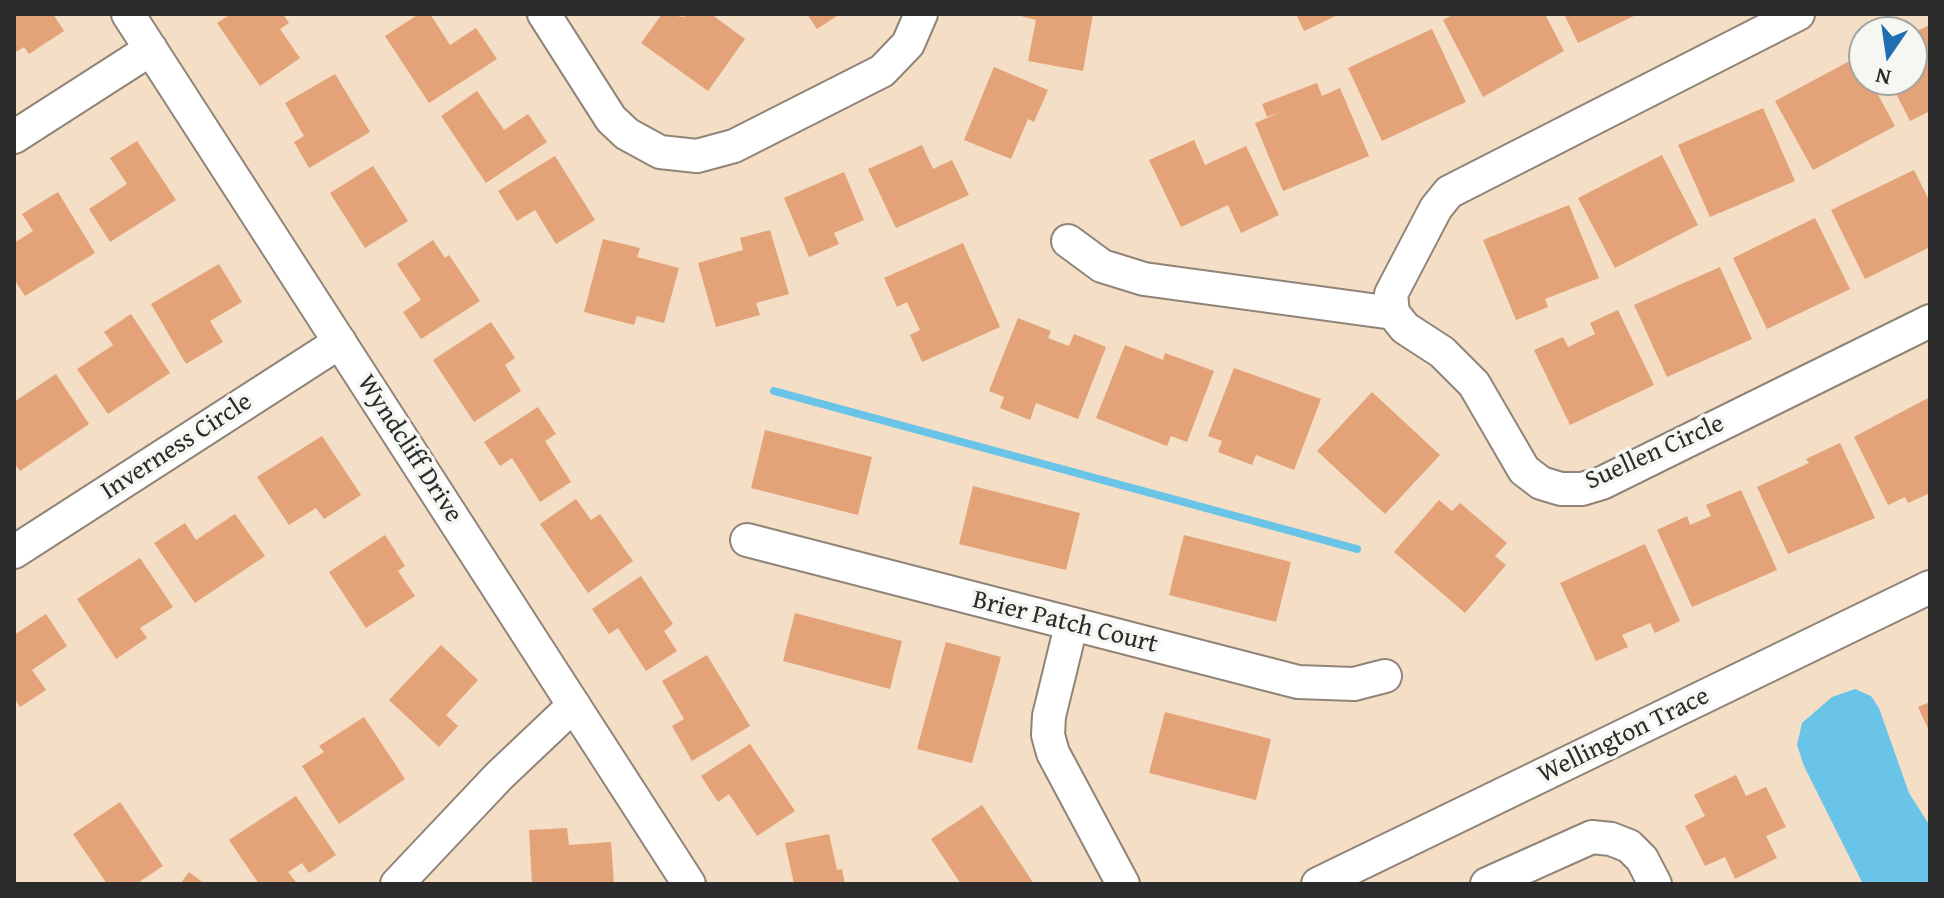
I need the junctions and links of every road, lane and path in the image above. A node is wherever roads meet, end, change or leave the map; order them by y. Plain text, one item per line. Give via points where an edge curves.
1 (128, 14) edge
2 (544, 14) edge
3 (921, 14) edge
4 (1798, 14) edge
5 (151, 49) junction
6 (14, 137) edge
7 (1068, 241) dead end
8 (1393, 313) junction
9 (1930, 321) edge
10 (340, 342) junction
11 (747, 540) dead end
12 (14, 552) edge
13 (1930, 587) edge
14 (1071, 626) junction
15 (1385, 676) dead end
16 (574, 705) junction
17 (397, 884) edge
18 (689, 884) edge
19 (1123, 884) edge
20 (1318, 884) edge
21 (1487, 884) edge
22 (1655, 884) edge

1 - 5 street, Wyndcliff Drive
2 - 3 street via 611,119 627,134 660,152 697,156 734,146 882,71 908,44
4 - 8 street via 1449,192 1391,294
5 - 6 street
5 - 10 street, Wyndcliff Drive
7 - 8 street via 1102,266 1144,279
8 - 9 street, Suellen Circle via 1474,384 1524,470 1561,489 1602,483
10 - 12 street, Inverness Circle
10 - 16 street, Wyndcliff Drive
11 - 14 street, Brier Patch Court
13 - 20 street, Wellington Trace
14 - 15 street, Brier Patch Court via 1298,682 1354,684
14 - 19 street via 1048,735
16 - 17 street
16 - 18 street, Wyndcliff Drive
21 - 22 street via 1592,837 1629,846

